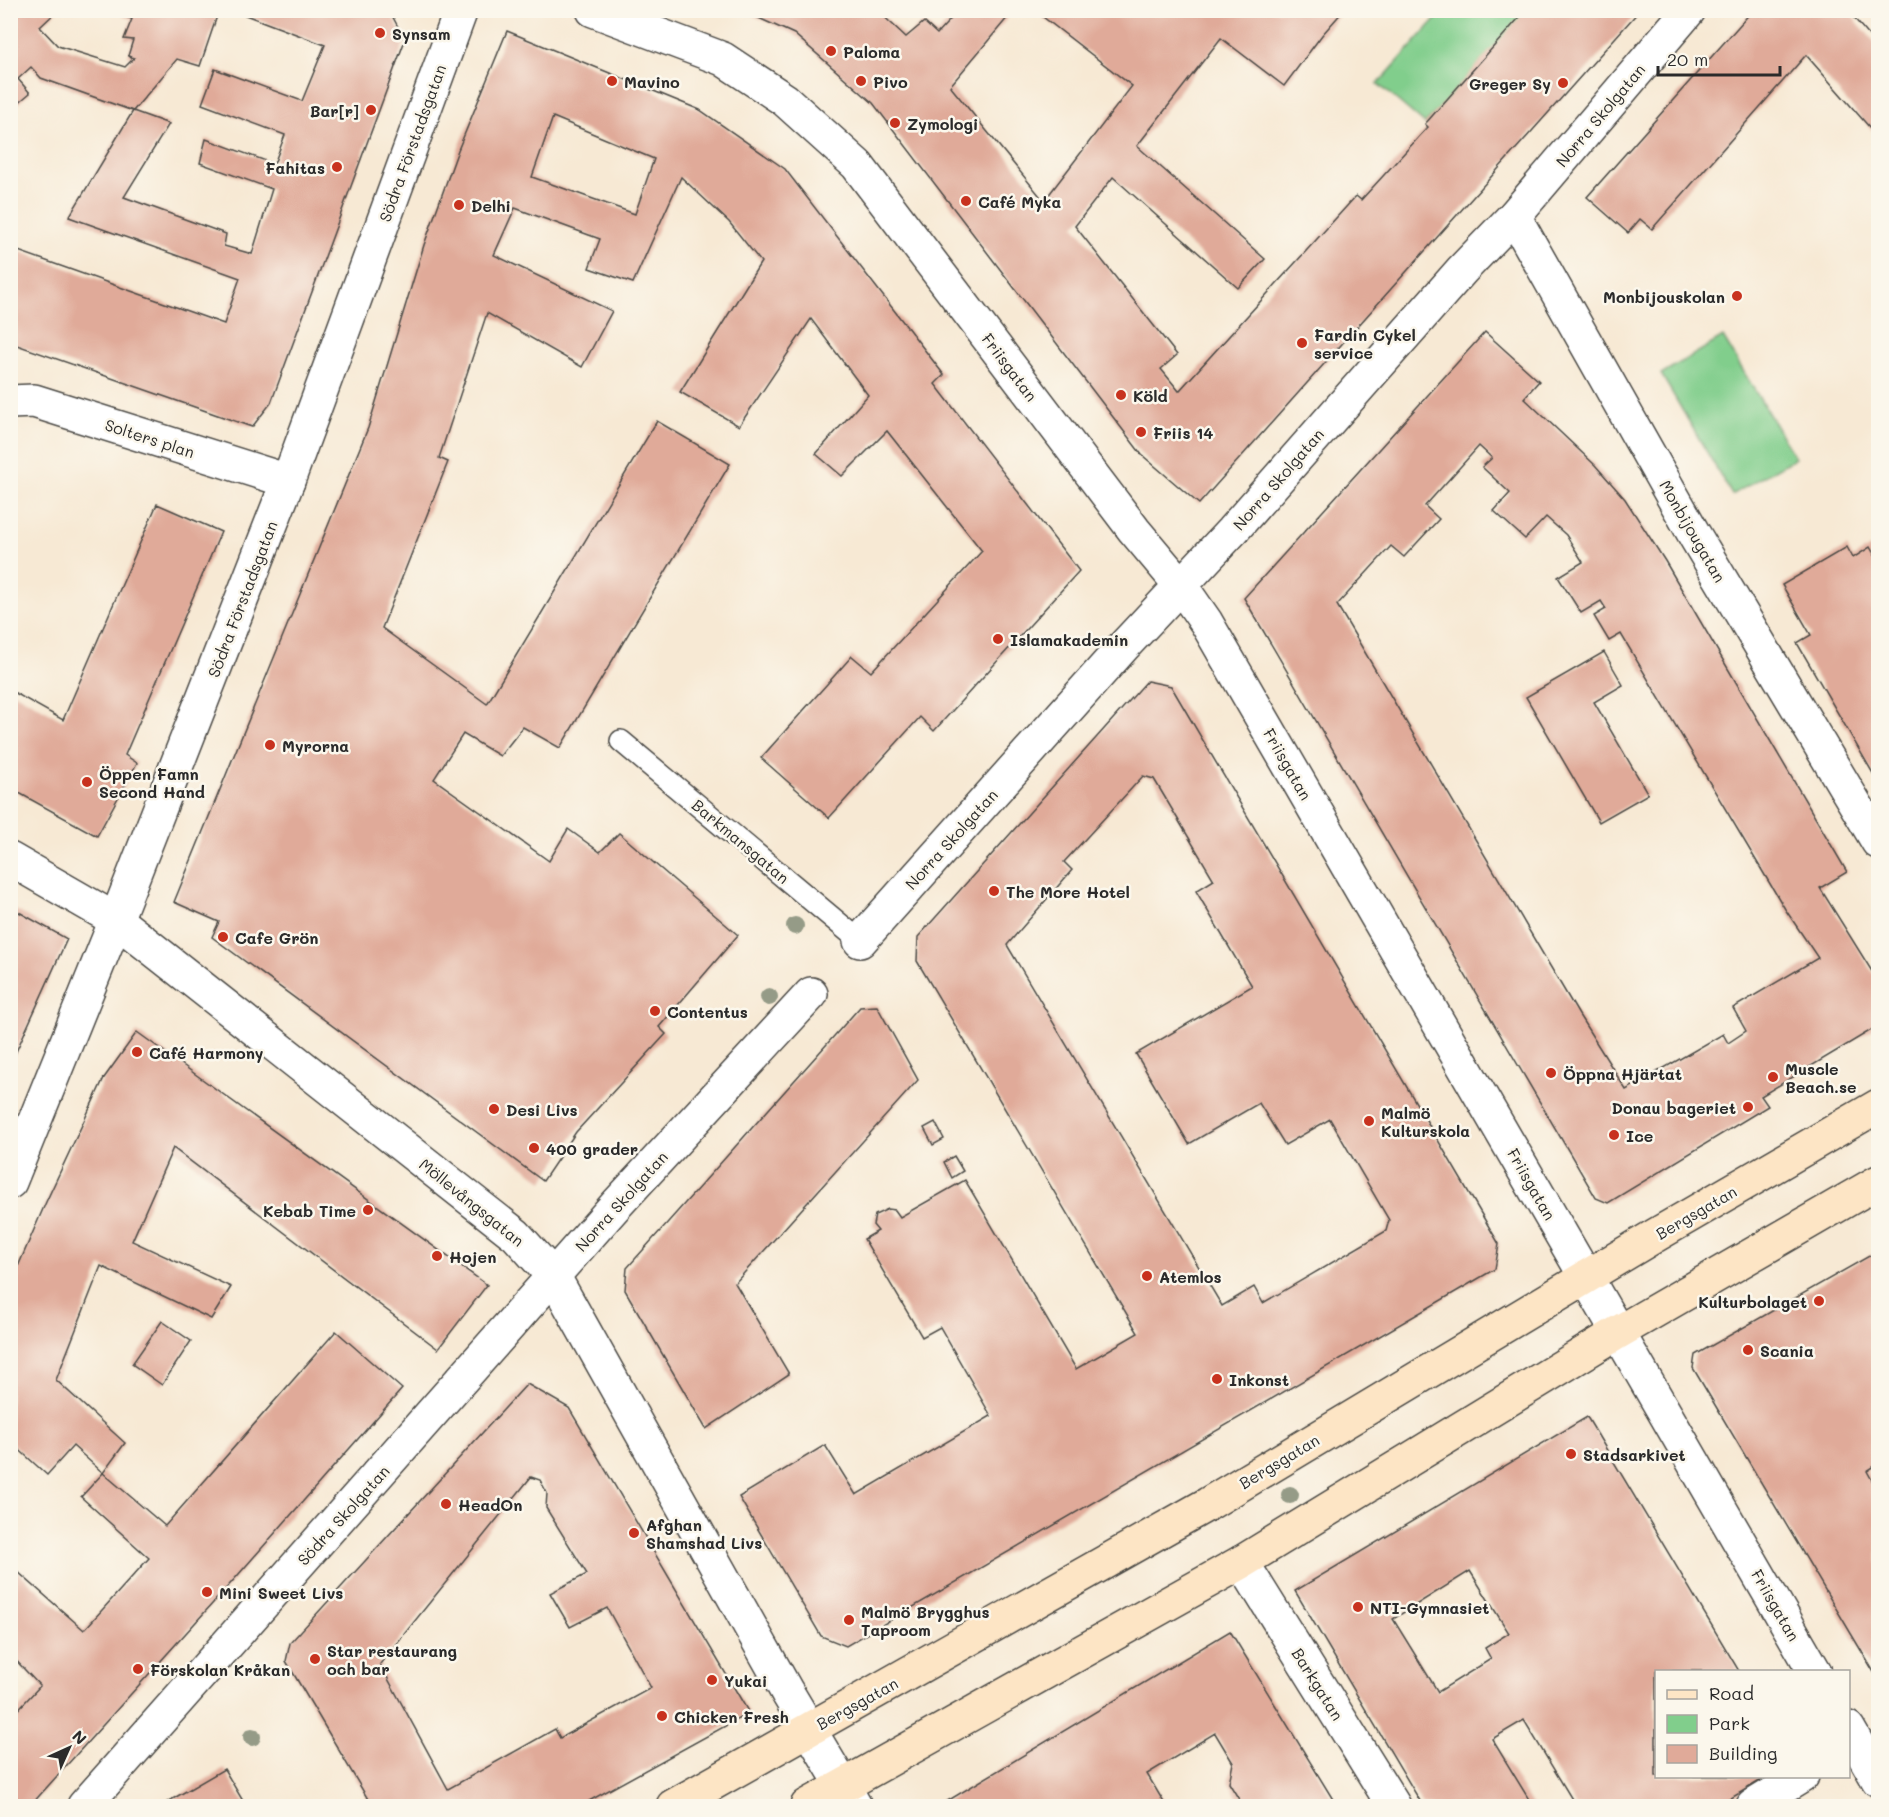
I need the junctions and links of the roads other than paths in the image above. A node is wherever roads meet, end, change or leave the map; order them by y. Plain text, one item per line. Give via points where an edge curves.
1 (461, 10) edge
2 (593, 10) edge
3 (1689, 10) edge
4 (1514, 216) junction
5 (10, 402) edge
6 (288, 481) junction
7 (1181, 586) junction
8 (621, 741) dead end
9 (1878, 842) edge
10 (10, 859) edge
11 (116, 920) junction
12 (860, 942) joint
13 (811, 994) dead end
14 (1878, 1106) edge
15 (10, 1182) edge
16 (1878, 1182) edge
17 (554, 1277) junction
18 (1585, 1278) junction
19 (1617, 1333) junction
20 (1242, 1562) junction
21 (1814, 1670) edge
22 (809, 1730) junction
23 (1851, 1740) edge
24 (1799, 1778) edge
25 (1878, 1780) edge
26 (848, 1796) edge
27 (84, 1806) edge
28 (673, 1806) edge
29 (807, 1806) edge
30 (1394, 1806) edge
31 (1753, 1806) edge

1 - 6 street, Södra Förstadsgatan
2 - 7 street, Friisgatan via 723,59 785,100 858,165 1134,530
3 - 4 street, Norra Skolgatan
4 - 7 street, Norra Skolgatan
4 - 9 street, Monbijougatan via 1695,536
5 - 6 street, Solters plan via 34,401
6 - 11 street, Södra Förstadsgatan
7 - 12 street, Norra Skolgatan
7 - 18 street, Friisgatan via 1211,631
8 - 12 lane, Barkmansgatan
10 - 11 street, Möllevångsgatan
11 - 15 street, Södra Förstadsgatan
11 - 17 street, Möllevångsgatan via 516,1235
13 - 17 street, Norra Skolgatan
14 - 18 street, Bergsgatan
16 - 19 street
17 - 22 street, Möllevångsgatan
17 - 27 street, Södra Skolgatan
18 - 19 street, Friisgatan
18 - 22 street, Bergsgatan via 1208,1504
19 - 20 street
19 - 21 street, Friisgatan
20 - 26 street
20 - 30 street, Barkgatan
22 - 26 street, Möllevångsgatan
22 - 28 street, Bergsgatan
23 - 25 street
24 - 31 street
26 - 29 street

